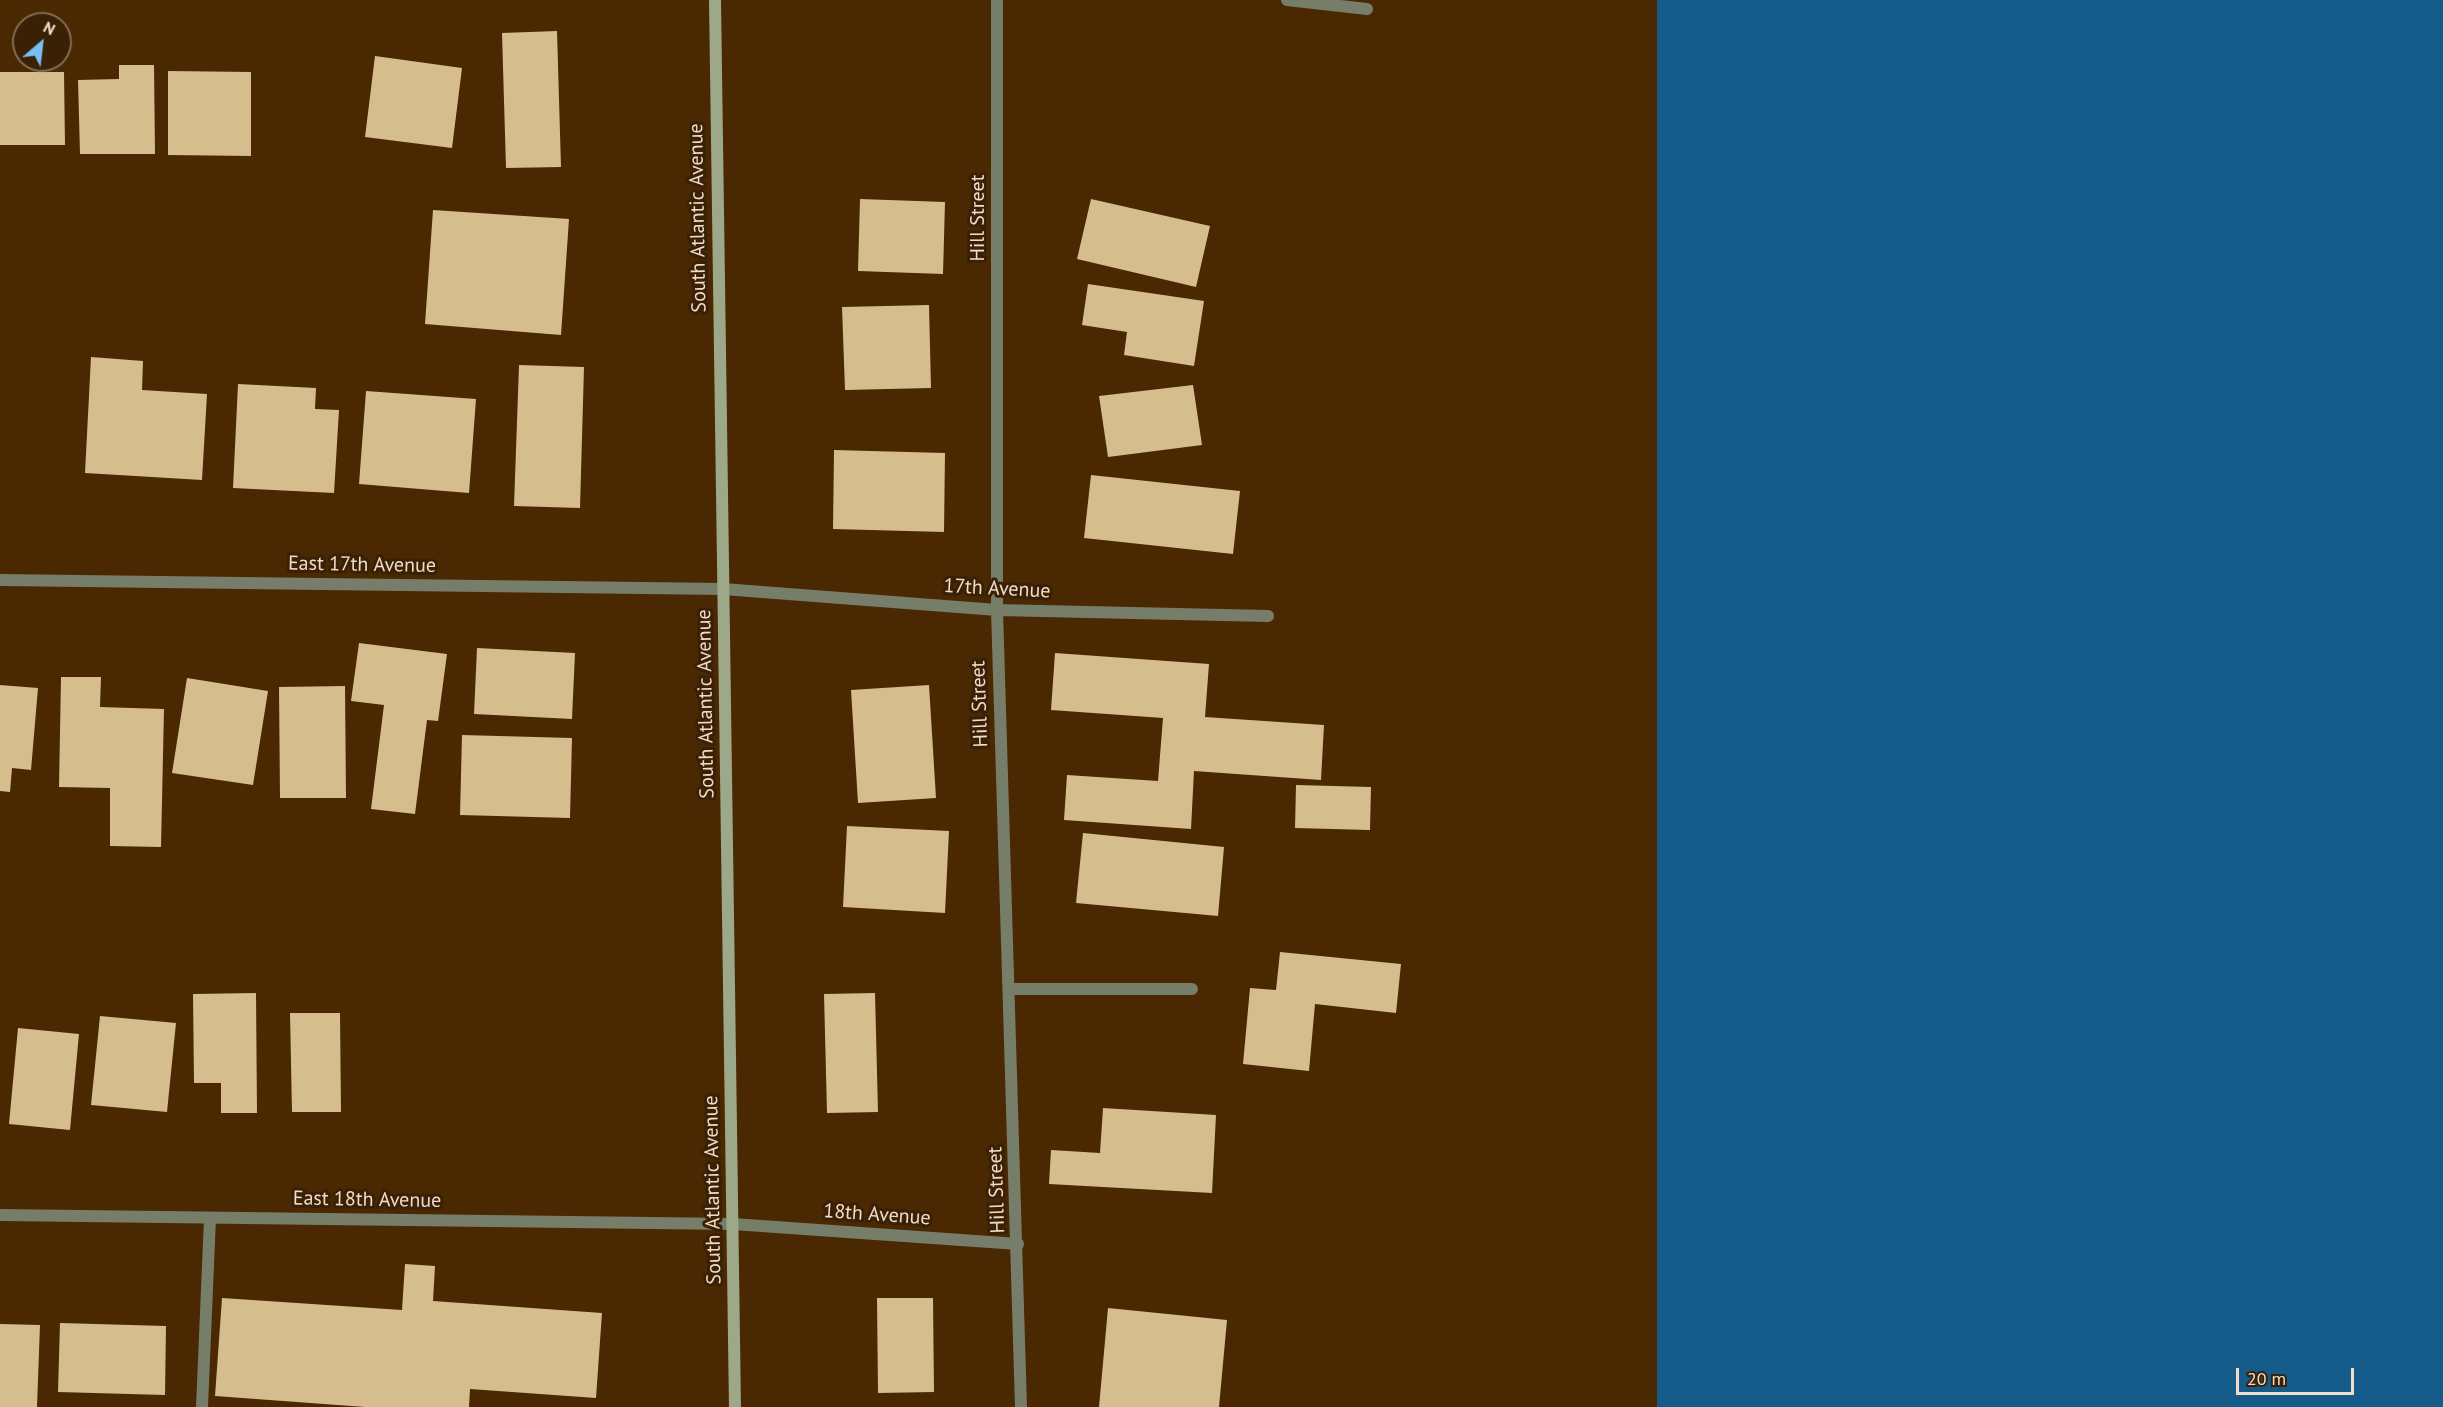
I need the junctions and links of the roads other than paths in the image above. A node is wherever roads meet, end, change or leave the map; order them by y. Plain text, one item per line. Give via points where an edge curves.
1 (715, 0) edge
2 (997, 0) edge
3 (1287, 0) edge
4 (1367, 9) dead end
5 (0, 580) edge
6 (723, 589) junction
7 (997, 610) junction
8 (1268, 616) dead end
9 (1010, 989) junction
10 (1191, 989) dead end
11 (0, 1215) edge
12 (210, 1218) junction
13 (733, 1224) junction
14 (1018, 1244) junction
15 (202, 1407) edge
16 (735, 1407) edge
17 (1021, 1407) edge

1 - 6 main road, South Atlantic Avenue
2 - 7 street, Hill Street
3 - 4 street
5 - 6 street, East 17th Avenue
6 - 7 street, 17th Avenue
6 - 13 main road, South Atlantic Avenue
7 - 8 street, 17th Avenue
7 - 9 street, Hill Street
9 - 10 street
9 - 14 street, Hill Street
11 - 12 street, East 18th Avenue
12 - 13 street, East 18th Avenue
12 - 15 street
13 - 14 street, 18th Avenue
13 - 16 main road, South Atlantic Avenue
14 - 17 street, Hill Street

